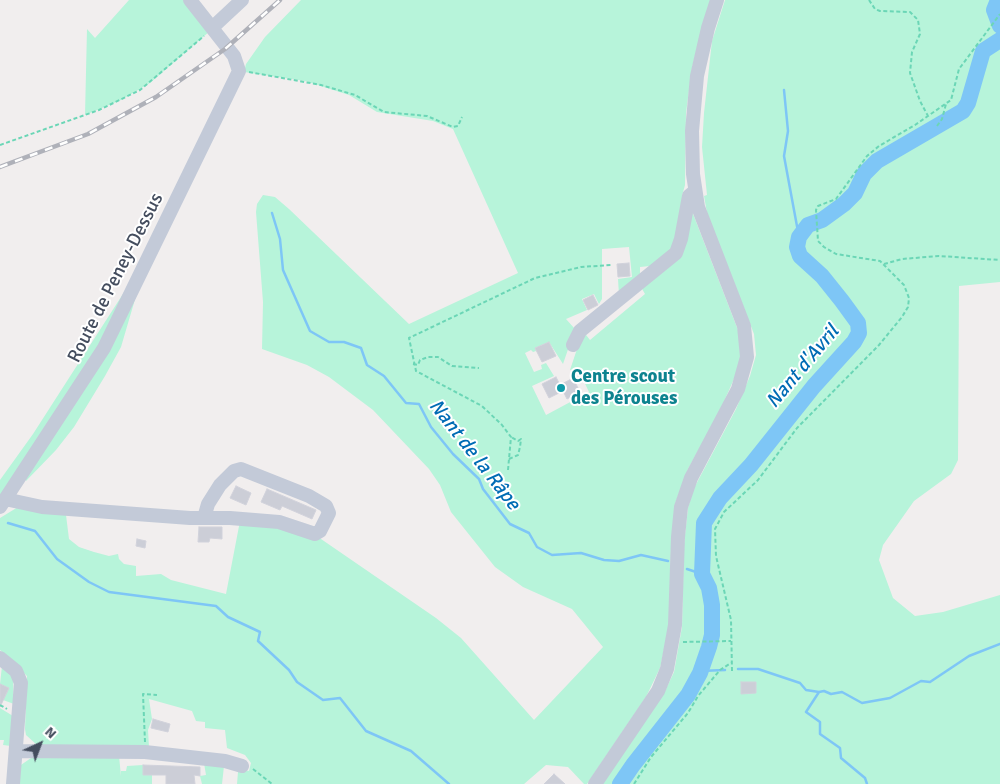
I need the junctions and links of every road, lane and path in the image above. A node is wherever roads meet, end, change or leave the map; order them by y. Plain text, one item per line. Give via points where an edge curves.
1 (190, 0) edge
2 (242, 0) edge
3 (717, 0) edge
4 (869, 0) edge
5 (1000, 14) edge
6 (213, 27) junction
7 (239, 72) junction
8 (946, 104) junction
9 (928, 116) junction
10 (462, 117) dead end
11 (937, 126) dead end
12 (0, 145) edge
13 (695, 191) junction
14 (1000, 260) edge
15 (884, 264) junction
16 (612, 265) dead end
17 (574, 345) dead end
18 (413, 364) junction
19 (478, 368) dead end
20 (511, 437) junction
21 (509, 460) junction
22 (508, 470) dead end
23 (2, 503) edge
24 (204, 518) junction
25 (731, 641) junction
26 (687, 642) dead end
27 (0, 658) edge
28 (731, 663) junction
29 (732, 671) dead end
30 (157, 695) dead end
31 (16, 751) junction
32 (146, 752) junction
33 (242, 766) joint
34 (13, 784) edge
35 (272, 784) edge
36 (595, 784) edge
37 (634, 784) edge

1 - 6 street
2 - 6 street
3 - 13 street via 703,48 694,104 692,153
4 - 9 path via 875,9 910,12 918,20 920,34 912,52 910,73
5 - 8 path via 959,69 951,100
6 - 7 street via 234,56
6 - 12 path via 140,90 91,113
7 - 10 path via 305,81 355,95 384,112 427,116 453,127 458,126
7 - 23 street, Route de Peney-Dessus via 104,348
8 - 9 path
8 - 11 path
9 - 15 path via 867,156 836,199 818,206 816,210 818,241 824,247 836,254 875,259
13 - 17 street via 689,196 682,240 676,254 580,330
13 - 36 street via 704,226 744,326 746,363 738,388 691,478 681,507 675,625 667,670 658,690
14 - 15 path via 939,256
15 - 25 path via 906,290 908,306 902,317 829,398 797,428 758,480 724,512 715,529 716,556 732,620
16 - 18 path via 581,267 535,278 409,338
18 - 19 path via 418,365 420,360 428,357 438,357 452,366
18 - 20 path via 416,371 482,406
20 - 21 path
20 - 21 path via 518,441 521,439 518,455
21 - 22 path
23 - 24 street
24 - 24 street via 279,522 315,534 329,513 326,506 309,496 241,469 234,471 220,485 208,504
25 - 26 path
25 - 28 path
27 - 31 street via 16,671 20,679
28 - 29 path
28 - 37 path via 714,676
30 - 32 path via 143,694
31 - 32 street
31 - 34 street
32 - 33 street
33 - 35 path via 256,770

